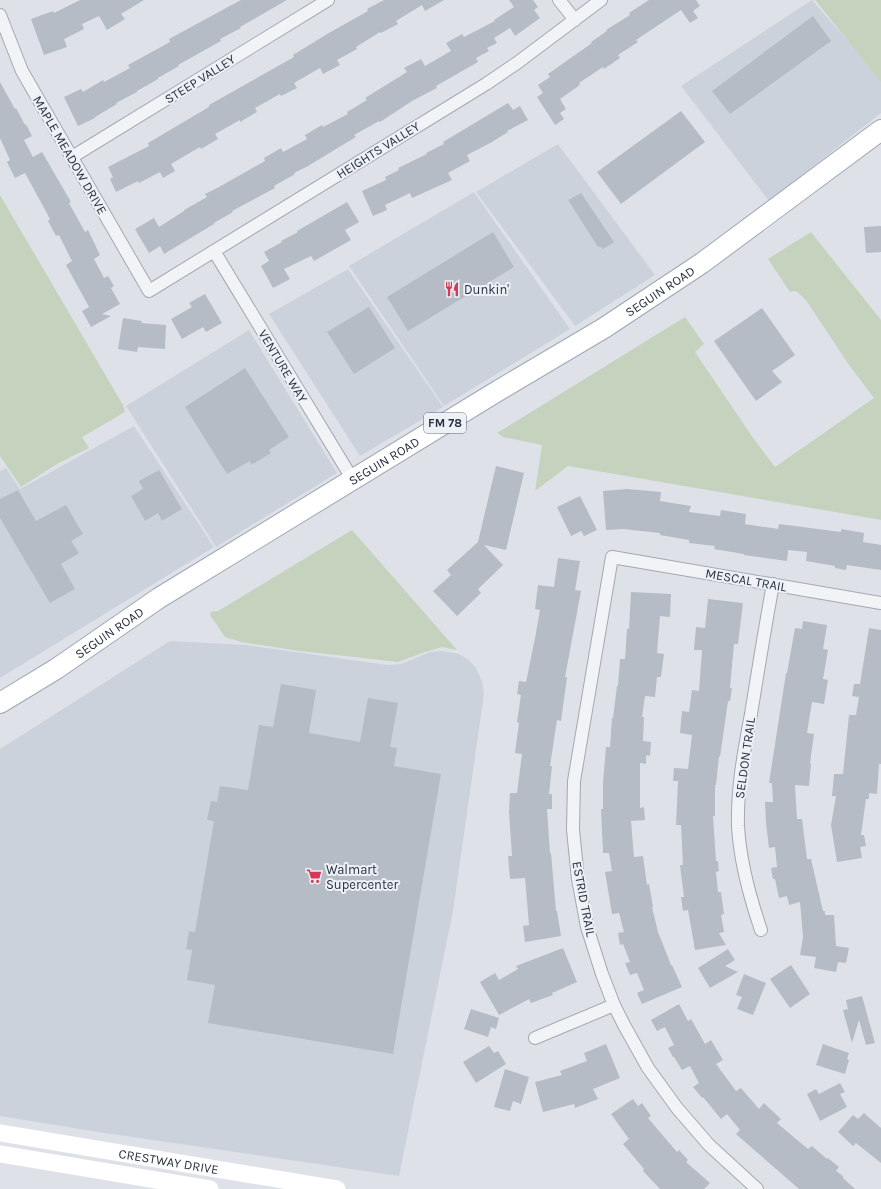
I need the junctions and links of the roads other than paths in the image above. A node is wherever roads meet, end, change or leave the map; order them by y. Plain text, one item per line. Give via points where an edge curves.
1 (328, 0) edge
2 (559, 0) edge
3 (601, 0) edge
4 (0, 15) edge
5 (575, 20) junction
6 (881, 130) edge
7 (72, 157) junction
8 (214, 251) junction
9 (149, 291) joint
10 (353, 480) junction
11 (612, 557) joint
12 (773, 584) junction
13 (881, 603) edge
14 (0, 703) edge
15 (761, 930) dead end
16 (614, 1004) junction
17 (535, 1038) dead end
18 (0, 1133) edge
19 (0, 1154) edge
20 (135, 1155) junction
21 (131, 1176) junction
22 (210, 1189) edge
23 (337, 1189) edge
24 (757, 1189) edge

1 - 7 street, STEEP VALLEY
2 - 5 street
3 - 5 street, HEIGHTS VALLEY
4 - 7 street, MAPLE MEADOW DRIVE via 22,71
5 - 8 street, HEIGHTS VALLEY via 486,84
6 - 10 main road, SEGUIN ROAD / FM 78 via 702,263 604,328
7 - 9 street, MAPLE MEADOW DRIVE
8 - 9 street, HEIGHTS VALLEY
8 - 10 street, VENTURE WAY
10 - 14 main road, SEGUIN ROAD / FM 78 via 159,598 56,669
11 - 12 street, MESCAL TRAIL
11 - 16 street, ESTRID TRAIL via 574,781 573,830 578,879 587,927
12 - 13 street, MESCAL TRAIL
12 - 15 street, SELDON TRAIL via 742,762 739,794 741,858
16 - 17 street
16 - 24 street, ESTRID TRAIL via 648,1068 676,1108 709,1145
18 - 20 street, CRESTWAY DRIVE
19 - 21 street, CRESTWAY DRIVE
20 - 21 street
20 - 23 street, CRESTWAY DRIVE
21 - 22 street, CRESTWAY DRIVE

